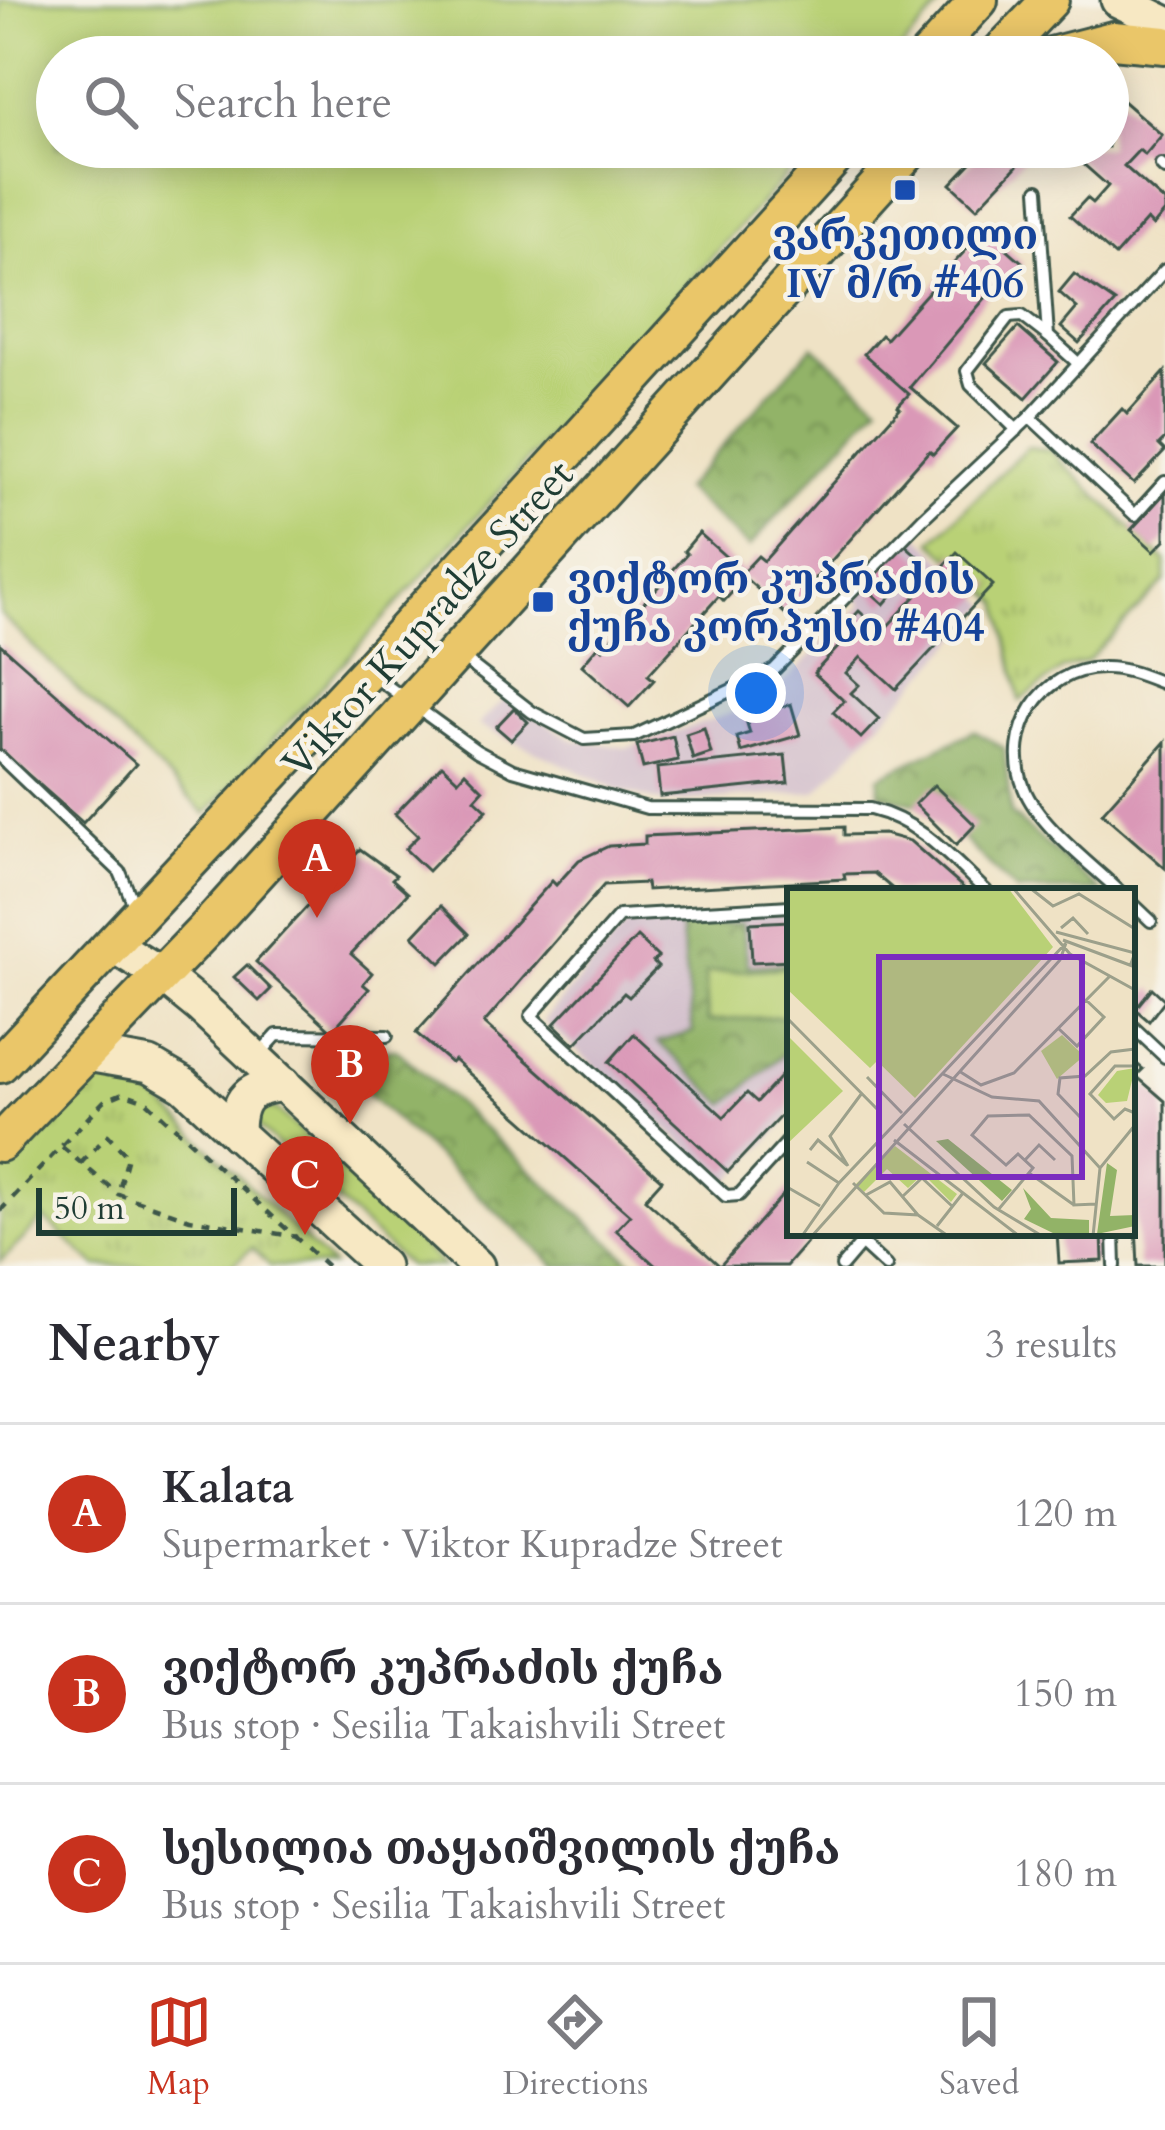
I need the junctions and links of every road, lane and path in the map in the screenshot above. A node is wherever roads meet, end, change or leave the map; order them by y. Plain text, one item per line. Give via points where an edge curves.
1 (980, 0) edge
2 (1050, 0) edge
3 (1118, 0) edge
4 (1165, 23) edge
5 (947, 36) edge
6 (1016, 36) edge
7 (1129, 42) edge
8 (1165, 45) edge
9 (825, 168) edge
10 (895, 168) edge
11 (1038, 190) dead end
12 (1165, 270) edge
13 (1048, 336) junction
14 (1079, 364) junction
15 (1030, 417) junction
16 (1017, 430) junction
17 (1165, 482) edge
18 (457, 654) junction
19 (367, 672) junction
20 (1165, 684) edge
21 (412, 702) junction
22 (0, 757) edge
23 (983, 888) edge
24 (1116, 888) edge
25 (787, 906) edge
26 (1135, 906) edge
27 (139, 918) junction
28 (1150, 921) dead end
29 (114, 946) junction
30 (163, 976) junction
31 (1135, 1029) edge
32 (387, 1036) dead end
33 (87, 1054) junction
34 (1165, 1057) edge
35 (256, 1058) junction
36 (0, 1064) edge
37 (284, 1084) junction
38 (237, 1134) junction
39 (787, 1142) edge
40 (0, 1143) edge
41 (62, 1147) junction
42 (81, 1162) junction
43 (118, 1194) junction
44 (0, 1211) edge
45 (297, 1237) junction
46 (866, 1238) edge
47 (328, 1266) edge
48 (382, 1266) edge
49 (477, 1266) edge
50 (842, 1266) edge
51 (886, 1266) edge

1 - 5 main road
2 - 6 main road
3 - 4 main road
7 - 8 main road
9 - 19 main road, Viktor Kupradze Street
10 - 18 main road, Viktor Kupradze Street
11 - 13 lane
12 - 14 lane
13 - 14 lane
13 - 16 lane via 1022,316 1009,317 969,364 971,386
14 - 15 lane
15 - 16 lane
15 - 17 lane via 1135,514
16 - 18 lane via 775,670 634,736 584,739 532,712
18 - 21 main road, Viktor Kupradze Street
19 - 21 lane
19 - 27 main road, Viktor Kupradze Street
20 - 24 lane via 1098,668 1040,693 1022,721 1024,790
21 - 23 lane via 513,770 647,808 891,814 917,826
21 - 30 main road, Viktor Kupradze Street
22 - 27 lane via 120,872
25 - 39 lane via 620,916 531,1016 726,1196 739,1196
26 - 28 lane
27 - 29 main road, Viktor Kupradze Street
29 - 30 main road
29 - 36 main road, Viktor Kupradze Street
30 - 33 main road, Viktor Kupradze Street
30 - 35 main road
31 - 34 lane
32 - 35 lane via 277,1035
33 - 38 main road via 150,1065
33 - 40 main road, Viktor Kupradze Street
35 - 37 main road
37 - 38 main road via 249,1094
37 - 49 main road
38 - 48 main road
41 - 42 path
41 - 44 path
41 - 45 path via 112,1095 136,1096
42 - 43 path
42 - 43 path via 108,1136 128,1157
43 - 45 path via 190,1220
45 - 47 path
46 - 50 lane
46 - 51 lane

